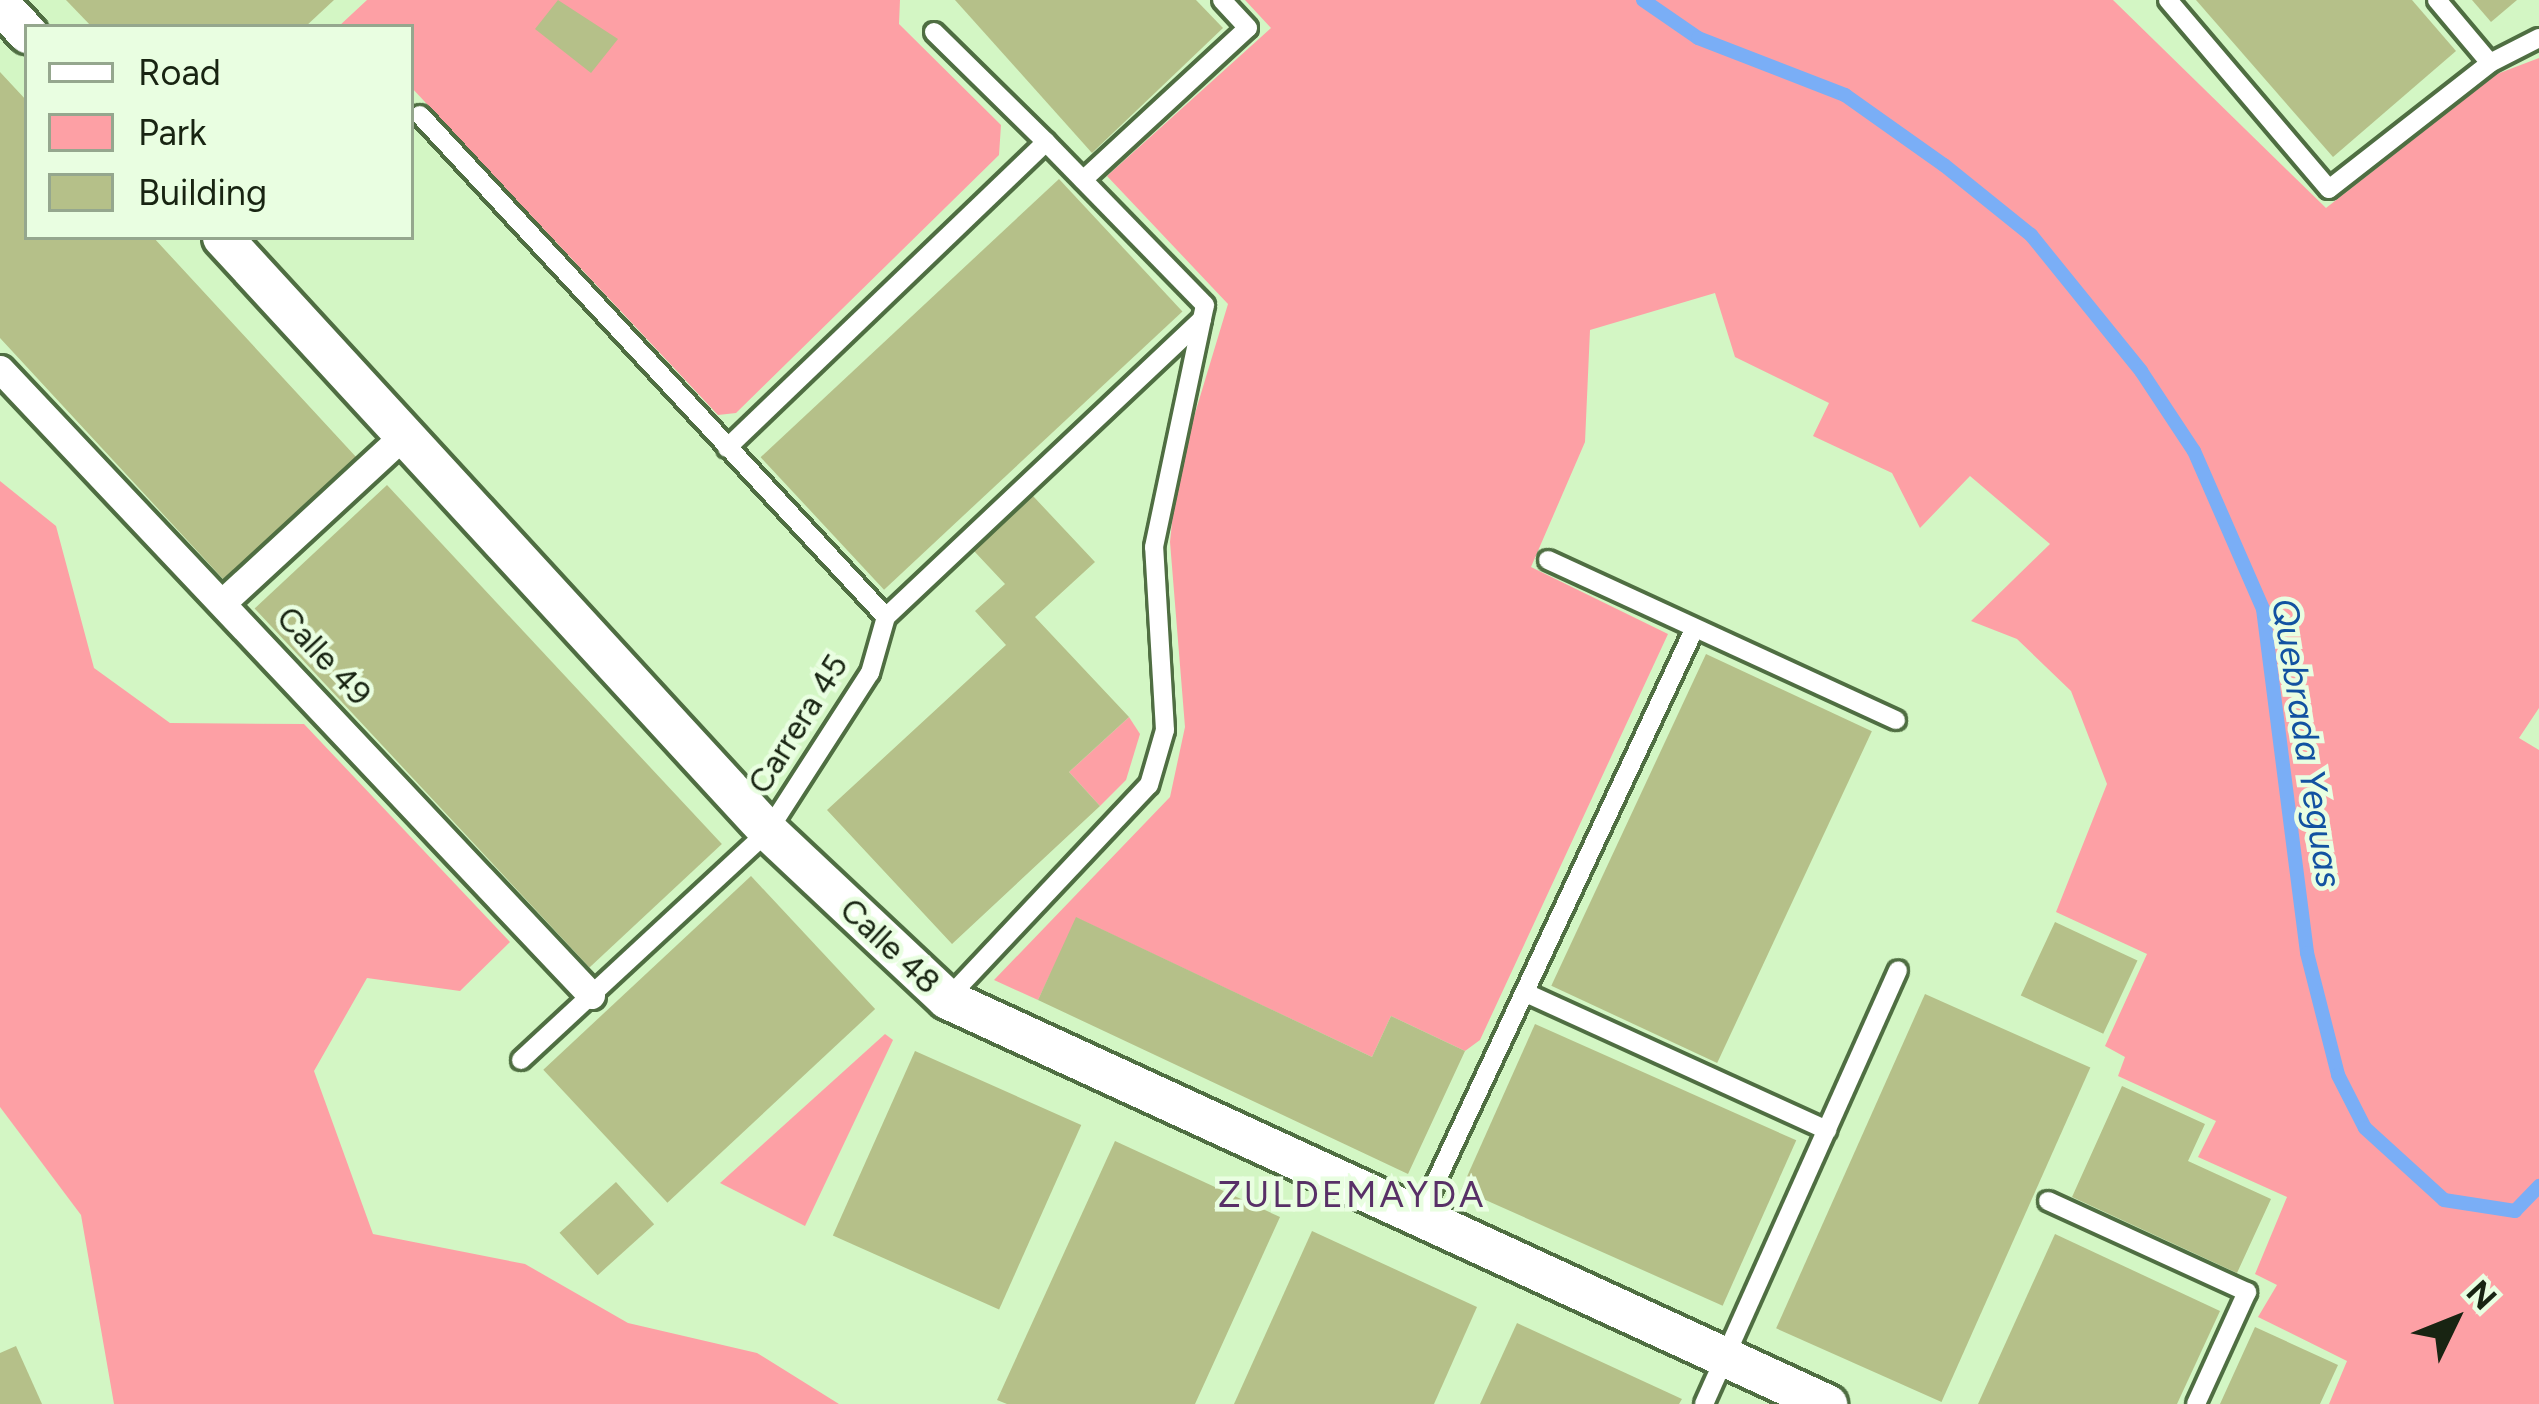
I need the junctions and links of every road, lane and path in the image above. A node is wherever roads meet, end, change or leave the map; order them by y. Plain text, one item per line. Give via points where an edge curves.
1 (1222, 0) edge
2 (2168, 0) edge
3 (2437, 0) edge
4 (934, 32) dead end
5 (2539, 38) edge
6 (2490, 63) junction
7 (419, 115) dead end
8 (1046, 142) junction
9 (1083, 180) junction
10 (225, 240) edge
11 (1203, 312) junction
12 (0, 369) edge
13 (407, 432) junction
14 (727, 448) junction
15 (1548, 560) dead end
16 (224, 601) junction
17 (886, 617) junction
18 (1693, 632) junction
19 (1896, 720) dead end
20 (767, 831) junction
21 (1898, 970) dead end
22 (1526, 993) junction
23 (591, 994) junction
24 (947, 998) junction
25 (521, 1060) dead end
26 (1827, 1130) junction
27 (2048, 1201) dead end
28 (1417, 1222) junction
29 (1724, 1359) junction
30 (1704, 1404) edge
31 (1826, 1404) edge
32 (2195, 1404) edge

1 - 9 lane via 1247,28
2 - 6 lane via 2329,189
3 - 6 lane
4 - 8 lane
5 - 6 lane
7 - 14 lane
8 - 9 lane
8 - 14 lane
9 - 11 lane
10 - 13 street, Calle 48
11 - 17 lane
11 - 24 lane via 1154,548 1165,730 1149,785
12 - 16 street, Calle 49
13 - 16 street
13 - 20 street, Calle 48
14 - 17 lane
15 - 18 lane
16 - 23 street, Calle 49
17 - 20 lane, Carrera 45 via 870,673
18 - 19 lane
18 - 22 lane
20 - 23 lane, Carrera 45
20 - 24 street, Calle 48
21 - 26 lane
22 - 26 lane
22 - 28 lane
23 - 25 lane, Carrera 45
24 - 28 street, Calle 48
26 - 29 lane
27 - 32 lane via 2247,1292
28 - 29 street, Calle 48
29 - 30 lane
29 - 31 street, Calle 48

